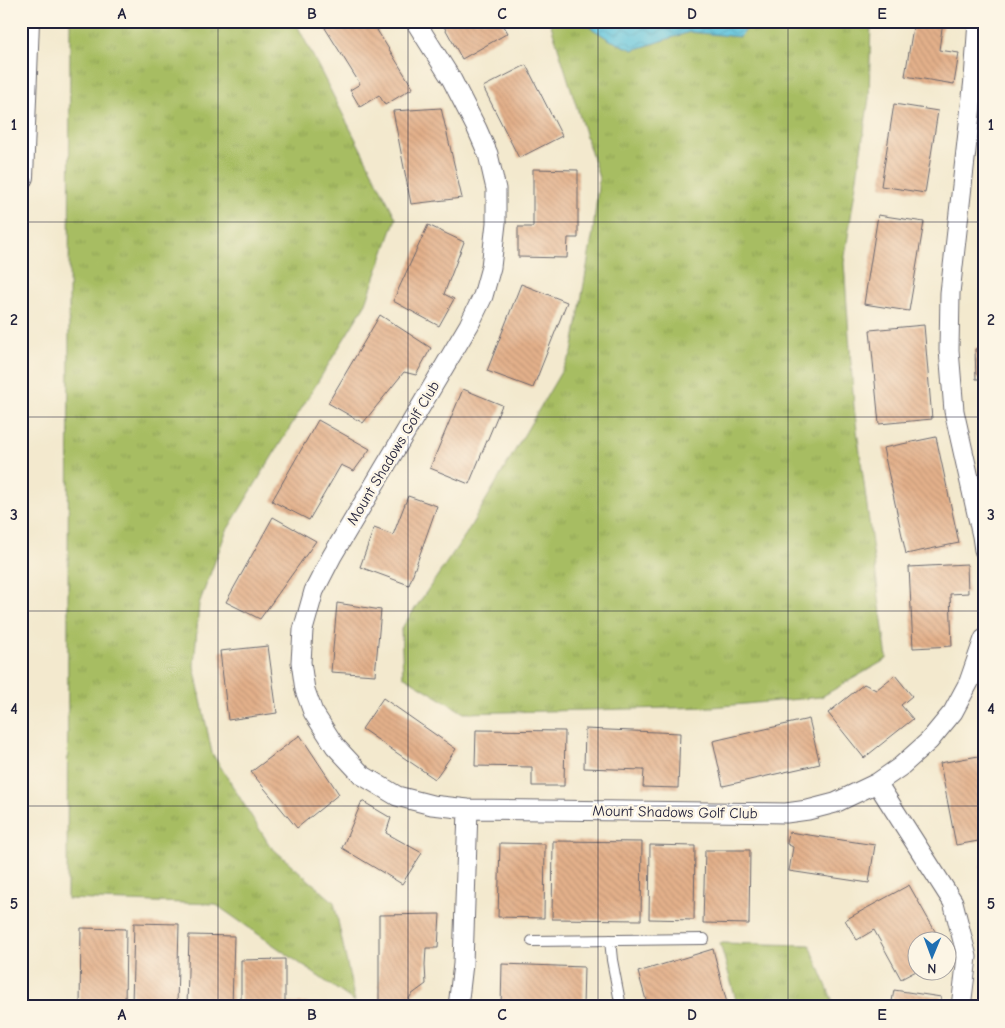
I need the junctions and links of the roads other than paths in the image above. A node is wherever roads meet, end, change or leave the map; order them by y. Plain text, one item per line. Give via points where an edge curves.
1 (27, 21) edge
2 (415, 21) edge
3 (978, 21) edge
4 (21, 177) edge
5 (984, 550) edge
6 (984, 639) edge
7 (877, 783) junction
8 (468, 809) junction
9 (704, 939) dead end
10 (610, 940) junction
11 (532, 941) dead end
12 (458, 1007) edge
13 (621, 1007) edge
14 (961, 1007) edge

1 - 4 street
2 - 8 street, Mount Shadows Golf Club via 452,80 488,154 496,189 491,267 483,296 469,325 332,556 314,592 303,630 301,662 304,690 314,712 335,746 362,775 397,796 432,805
3 - 5 street via 950,293 949,350 954,411
6 - 7 street, Mount Shadows Golf Club via 969,682 953,712 929,741
7 - 8 street, Mount Shadows Golf Club via 835,803 786,813
7 - 14 street via 953,902 967,957
8 - 12 street via 463,964
9 - 10 lane
10 - 11 lane
10 - 13 lane

